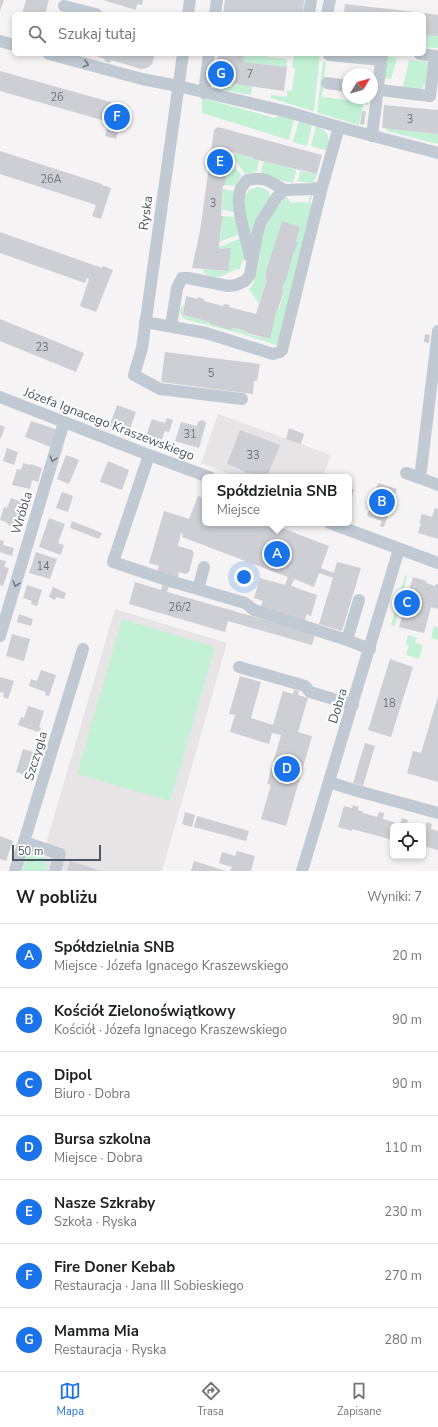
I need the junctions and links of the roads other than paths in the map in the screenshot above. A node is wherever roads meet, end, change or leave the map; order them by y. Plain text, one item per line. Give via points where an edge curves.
1 (190, 0) edge
2 (217, 0) edge
3 (312, 0) edge
4 (330, 0) edge
5 (64, 6) dead end
6 (88, 12) edge
7 (188, 12) edge
8 (215, 12) edge
9 (309, 12) edge
10 (327, 12) edge
11 (0, 41) edge
12 (12, 44) edge
13 (426, 55) edge
14 (56, 56) edge
15 (183, 56) edge
16 (209, 56) edge
17 (356, 56) edge
18 (382, 57) edge
19 (378, 75) edge
20 (327, 83) dead end
21 (342, 85) edge
22 (178, 86) junction
23 (378, 89) edge
24 (204, 93) junction
25 (374, 104) edge
26 (339, 127) junction
27 (372, 136) junction
28 (438, 154) edge
29 (322, 187) junction
30 (284, 190) junction
31 (252, 264) junction
32 (145, 322) junction
33 (171, 326) junction
34 (438, 331) edge
35 (0, 397) edge
36 (242, 399) dead end
37 (64, 422) junction
38 (149, 455) junction
39 (406, 473) dead end
40 (202, 474) edge
41 (420, 478) junction
42 (438, 485) edge
43 (338, 526) edge
44 (399, 549) junction
45 (438, 563) edge
46 (204, 567) dead end
47 (198, 589) junction
48 (359, 600) dead end
49 (0, 636) edge
50 (348, 640) junction
51 (83, 649) dead end
52 (370, 649) junction
53 (239, 667) dead end
54 (353, 705) junction
55 (329, 782) junction
56 (438, 813) edge
57 (24, 842) junction
58 (15, 871) edge
59 (55, 871) edge
60 (302, 871) edge

1 - 7 street
2 - 8 street
3 - 9 street
4 - 10 street
5 - 6 street
11 - 12 street
13 - 23 street via 435,56 430,96
14 -> 22 street via 142,80
15 - 22 street, Ryska
16 - 24 street
17 - 18 street
18 - 19 street
20 - 21 street
22 - 24 street
22 - 32 street, Ryska
24 - 26 street via 288,112
25 - 27 street
26 - 27 street
26 - 29 street
27 - 28 street
29 - 30 street
29 - 33 street via 280,352 273,354 206,333
30 - 31 street via 261,222
30 - 31 street via 259,177 247,180 240,191 240,216
31 - 33 street via 250,275 236,285 228,286 182,278 177,288
32 - 33 street
32 - 36 street, Ryska via 142,348 134,375 160,389
34 - 41 street
35 - 37 street, Józefa Ignacego Kraszewskiego
37 - 38 street, Józefa Ignacego Kraszewskiego
37 -> 49 street, Wróbla
38 - 40 street, Józefa Ignacego Kraszewskiego
38 - 47 street via 113,562
39 - 41 street
41 - 42 street
43 - 44 street
44 - 45 street
44 - 52 street, Dobra
46 - 47 street
47 - 50 street via 246,603 254,610
48 - 50 street
50 - 52 street
51 - 57 street, Szczygla
52 - 54 street, Dobra
53 - 54 street via 305,686 310,692
54 - 55 street, Dobra
55 - 56 street
55 - 60 street, Dobra
57 - 58 street, Szczygla
57 - 59 street via 60,854

